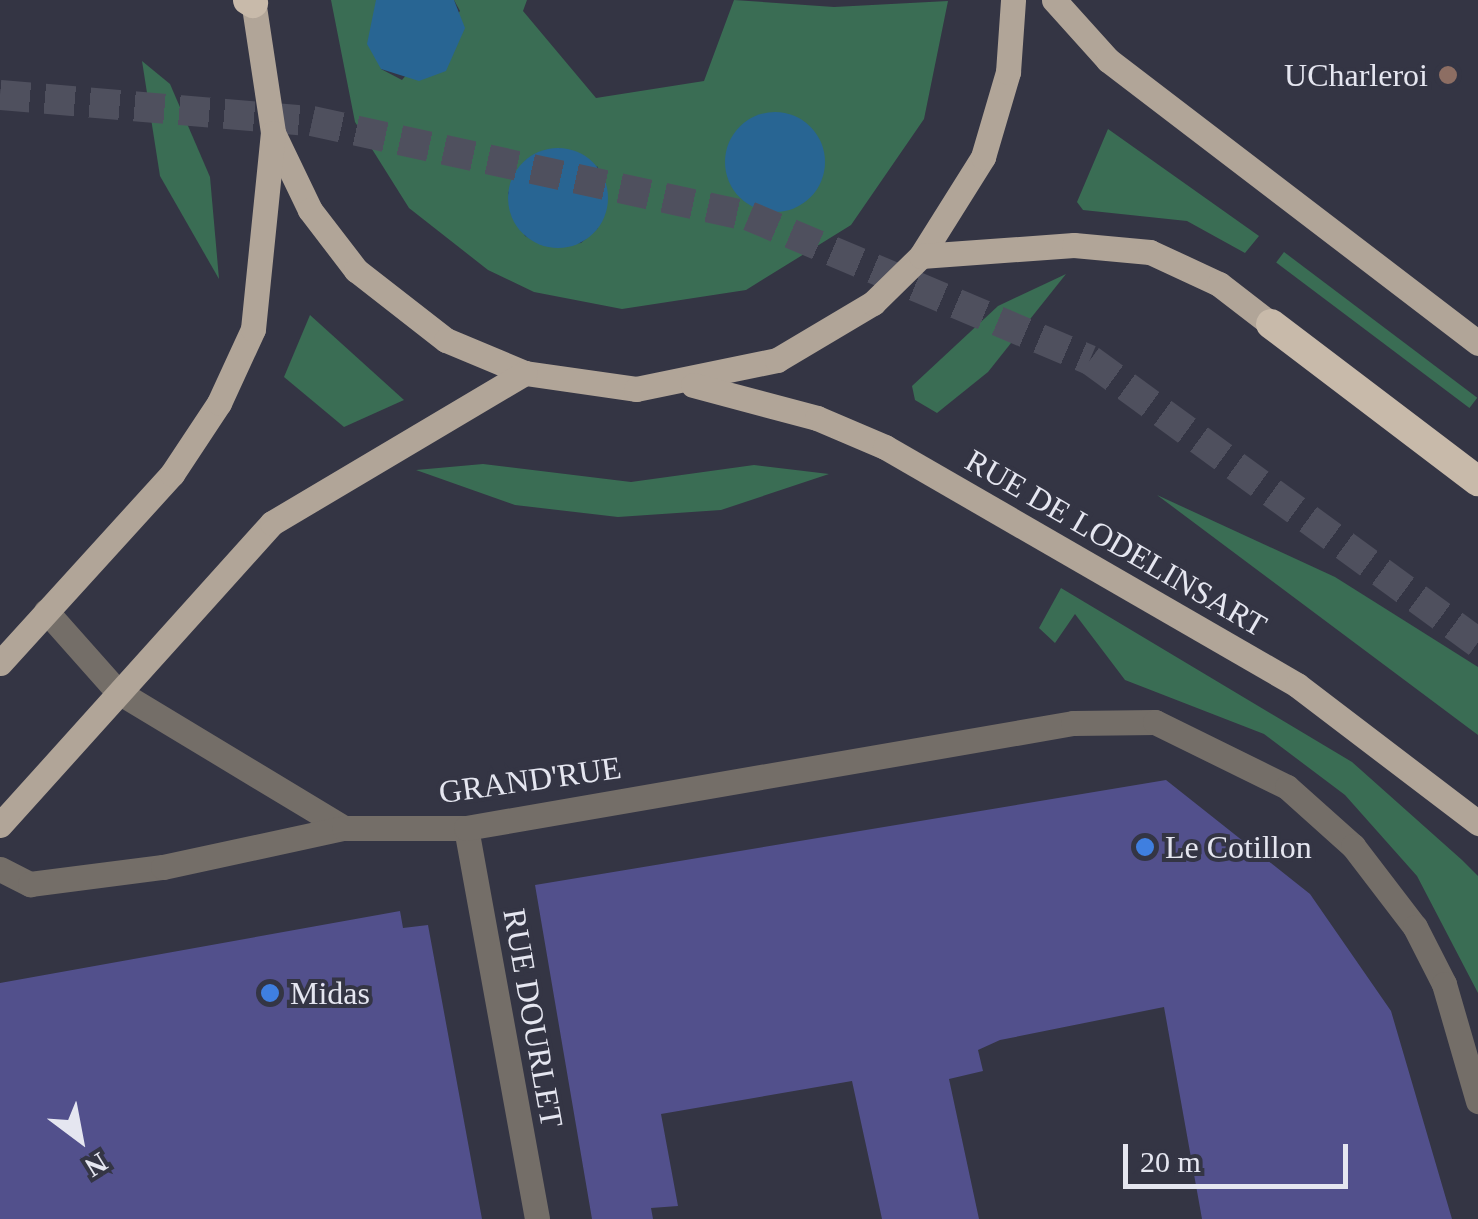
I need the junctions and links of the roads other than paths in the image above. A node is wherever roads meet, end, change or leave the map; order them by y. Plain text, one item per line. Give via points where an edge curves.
1 (1013, 0) edge
2 (1054, 0) edge
3 (251, 1) edge
4 (274, 133) junction
5 (921, 256) junction
6 (1271, 324) joint
7 (1478, 344) edge
8 (525, 373) junction
9 (688, 384) junction
10 (1478, 481) edge
11 (46, 611) junction
12 (0, 663) edge
13 (117, 691) junction
14 (1478, 823) edge
15 (0, 825) edge
16 (344, 828) junction
17 (466, 828) junction
18 (0, 869) edge
19 (1478, 1101) edge
20 (536, 1219) edge

1 - 5 main road via 1008,72 983,157
2 - 7 main road via 1108,60
3 - 4 main road
4 - 8 main road via 310,210 356,270 446,340
4 - 11 main road via 253,329 219,403 172,474
5 - 6 main road via 1074,245 1150,252 1219,284
5 - 9 main road via 873,303 777,360
6 - 10 highway
8 - 9 main road via 585,386
8 - 13 main road via 272,523
9 - 14 main road, RUE DE LODELINSART via 816,418 885,447 1296,685
11 - 12 main road
11 - 13 street
13 - 15 main road
13 - 16 street
16 - 17 street, GRAND'RUE
16 - 18 street, GRAND'RUE via 49,882
17 - 19 street, GRAND'RUE via 1073,723 1156,722 1253,766 1317,811 1414,927 1444,984
17 - 20 street, RUE DOURLET

